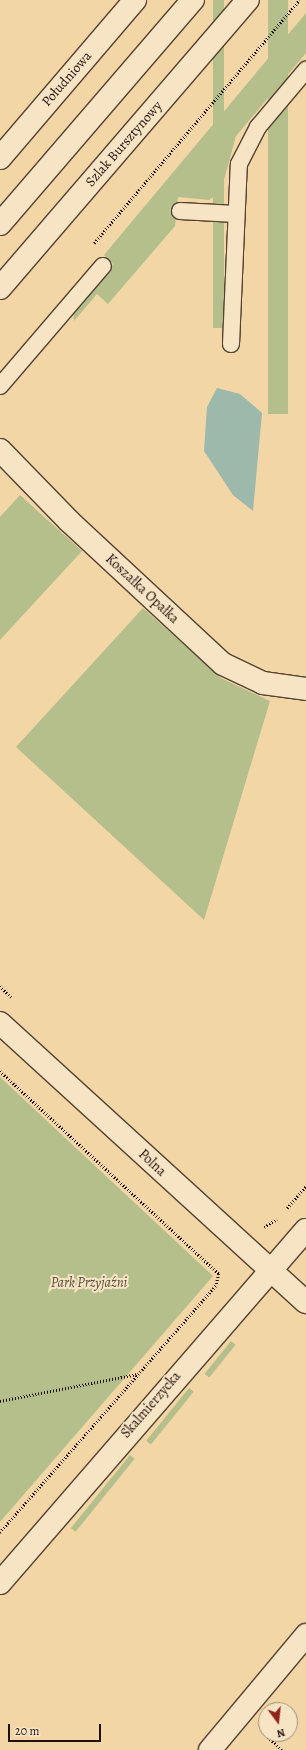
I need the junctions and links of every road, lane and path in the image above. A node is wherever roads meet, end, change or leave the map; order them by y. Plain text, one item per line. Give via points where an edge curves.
1 (135, 0) edge
2 (193, 0) edge
3 (248, 0) edge
4 (298, 0) edge
5 (306, 70) edge
6 (0, 158) edge
7 (180, 211) dead end
8 (236, 214) junction
9 (0, 224) edge
10 (94, 248) dead end
11 (103, 266) dead end
12 (0, 288) edge
13 (231, 344) dead end
14 (0, 386) edge
15 (0, 450) edge
16 (306, 689) edge
17 (0, 986) edge
18 (17, 1002) dead end
19 (0, 1023) edge
20 (0, 1071) edge
21 (306, 1186) edge
22 (259, 1227) dead end
23 (306, 1230) edge
24 (212, 1257) dead end
25 (208, 1262) junction
26 (270, 1270) junction
27 (306, 1302) edge
28 (138, 1374) junction
29 (0, 1401) edge
30 (0, 1533) edge
31 (0, 1583) edge
32 (306, 1634) edge
33 (273, 1742) edge
34 (210, 1750) edge
35 (282, 1750) edge

1 - 6 street, Południowa
2 - 9 street
3 - 12 street, Szlak Bursztynowy
4 - 10 path via 94,242
5 - 8 lane via 243,149 239,164
7 - 8 lane
8 - 13 lane
11 - 14 lane
15 - 16 street, Koszałka Opałka via 69,521 223,664 263,683
17 - 18 path
19 - 26 street, Polna
20 - 25 path
21 - 22 path via 270,1225
23 - 26 street, Skalmierzycka
24 - 25 path
25 - 28 path via 219,1274 216,1286
26 - 27 street, Polna
26 - 31 street, Skalmierzycka
28 - 29 path
28 - 30 path
32 - 34 street
33 - 35 path

